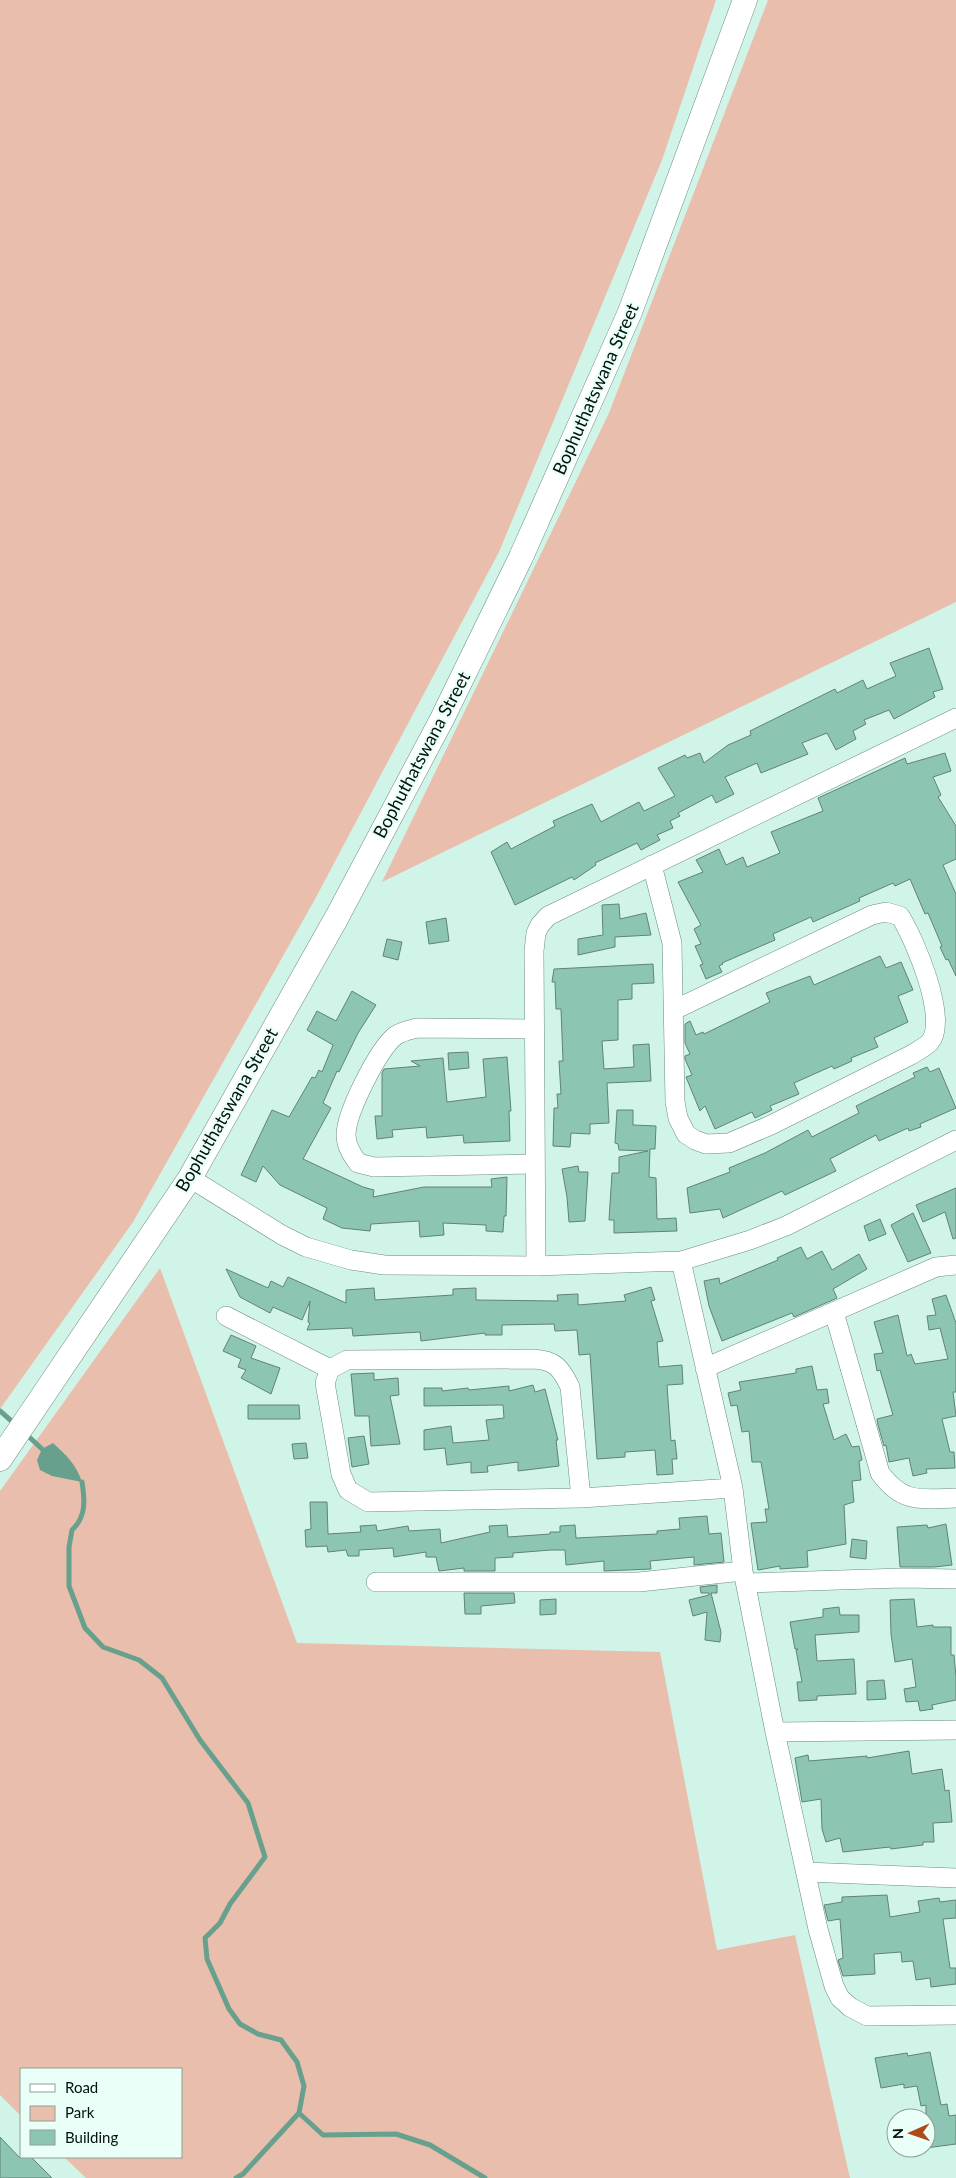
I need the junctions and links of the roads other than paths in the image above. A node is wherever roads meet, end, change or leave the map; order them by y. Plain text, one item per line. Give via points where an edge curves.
1 (745, 0) edge
2 (956, 718) edge
3 (652, 865) junction
4 (674, 1010) junction
5 (533, 1029) junction
6 (956, 1140) edge
7 (535, 1164) junction
8 (190, 1178) junction
9 (681, 1261) junction
10 (536, 1266) junction
11 (956, 1266) edge
12 (834, 1312) junction
13 (226, 1316) dead end
14 (705, 1368) junction
15 (330, 1369) junction
16 (2, 1455) edge
17 (733, 1488) junction
18 (581, 1498) junction
19 (956, 1498) edge
20 (744, 1577) junction
21 (956, 1579) edge
22 (376, 1582) dead end
23 (956, 1730) edge
24 (776, 1732) junction
25 (806, 1872) junction
26 (956, 1878) edge
27 (956, 2015) edge

1 - 8 street, Bophuthatswana Street via 630,312 502,599 337,917
2 - 3 street
3 - 4 street via 672,943
3 - 5 street via 548,916 540,925 534,951
4 - 4 street via 676,1110 686,1134 706,1144 738,1140 910,1055 930,1042 935,1025 930,988 908,929 900,916 886,912
5 - 7 street
5 - 7 street via 416,1028 401,1032 383,1049 368,1076 347,1124 346,1137 350,1152 358,1163 374,1167
6 - 9 street via 786,1226
7 - 10 street
8 - 10 street via 282,1235 306,1247 351,1260 384,1265
8 - 16 street, Bophuthatswana Street
9 - 10 street
9 - 14 street
11 - 12 street via 936,1267
12 - 14 street
12 - 19 street via 880,1473 889,1485 907,1498
13 - 15 street
14 - 17 street
15 - 18 street via 325,1383 341,1474 348,1490 361,1500
15 - 18 street via 347,1360 533,1359 553,1362 563,1371 570,1387
17 - 18 street
17 - 20 street
20 - 21 street
20 - 22 street via 639,1582
20 - 24 street
23 - 24 street
24 - 25 street
25 - 26 street
25 - 27 street via 834,1986 844,2002 867,2016

